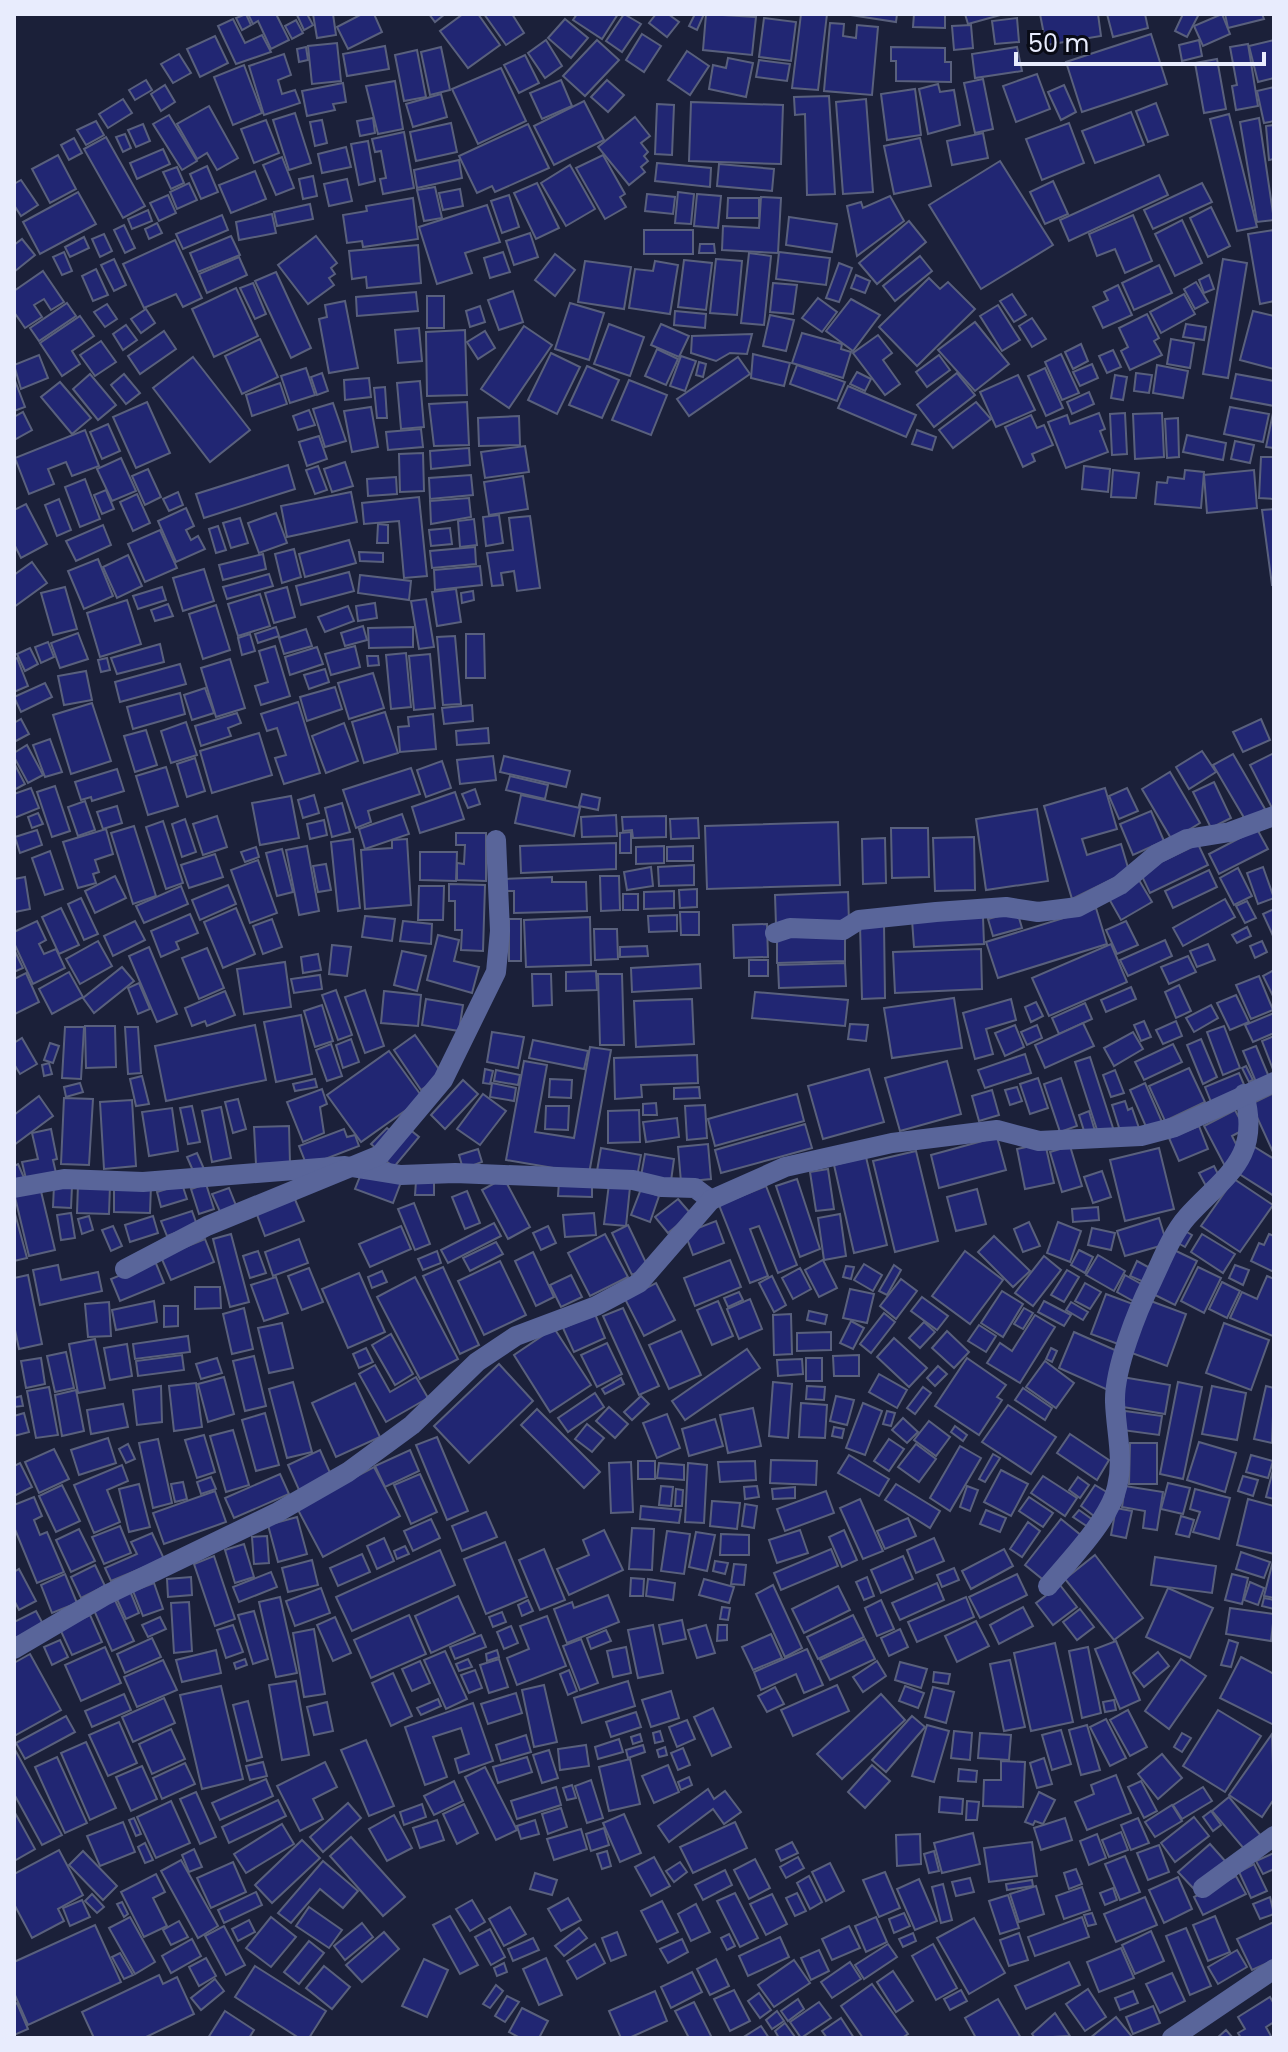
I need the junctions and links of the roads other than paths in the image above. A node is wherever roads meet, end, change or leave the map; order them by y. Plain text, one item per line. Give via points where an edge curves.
1 (1274, 816) edge
2 (496, 840) dead end
3 (775, 933) dead end
4 (1274, 1082) edge
5 (1244, 1094) junction
6 (345, 1166) junction
7 (14, 1188) edge
8 (711, 1200) junction
9 (125, 1269) dead end
10 (1048, 1586) dead end
11 (14, 1649) edge
12 (1274, 1836) edge
13 (1203, 1888) dead end
14 (1274, 1969) edge
15 (1172, 2038) edge

1 - 3 street via 1230,832 1187,839 1078,907 936,912 859,920 843,930 790,928
2 - 6 street via 496,972 476,1018 443,1080 380,1155
4 - 5 street
5 - 8 street via 1175,1127 1141,1136 1039,1141 997,1130 892,1143 785,1167
5 - 10 street via 1248,1134 1233,1174 1186,1218 1142,1301 1126,1350 1114,1399 1121,1457 1117,1490 1093,1531
6 - 7 street via 143,1182 64,1179
6 - 8 street via 401,1175 633,1180 695,1188
6 - 9 street via 207,1226
8 - 11 street via 639,1283 596,1306 516,1336 477,1362 412,1425 348,1472 106,1595
12 - 13 street
14 - 15 street

